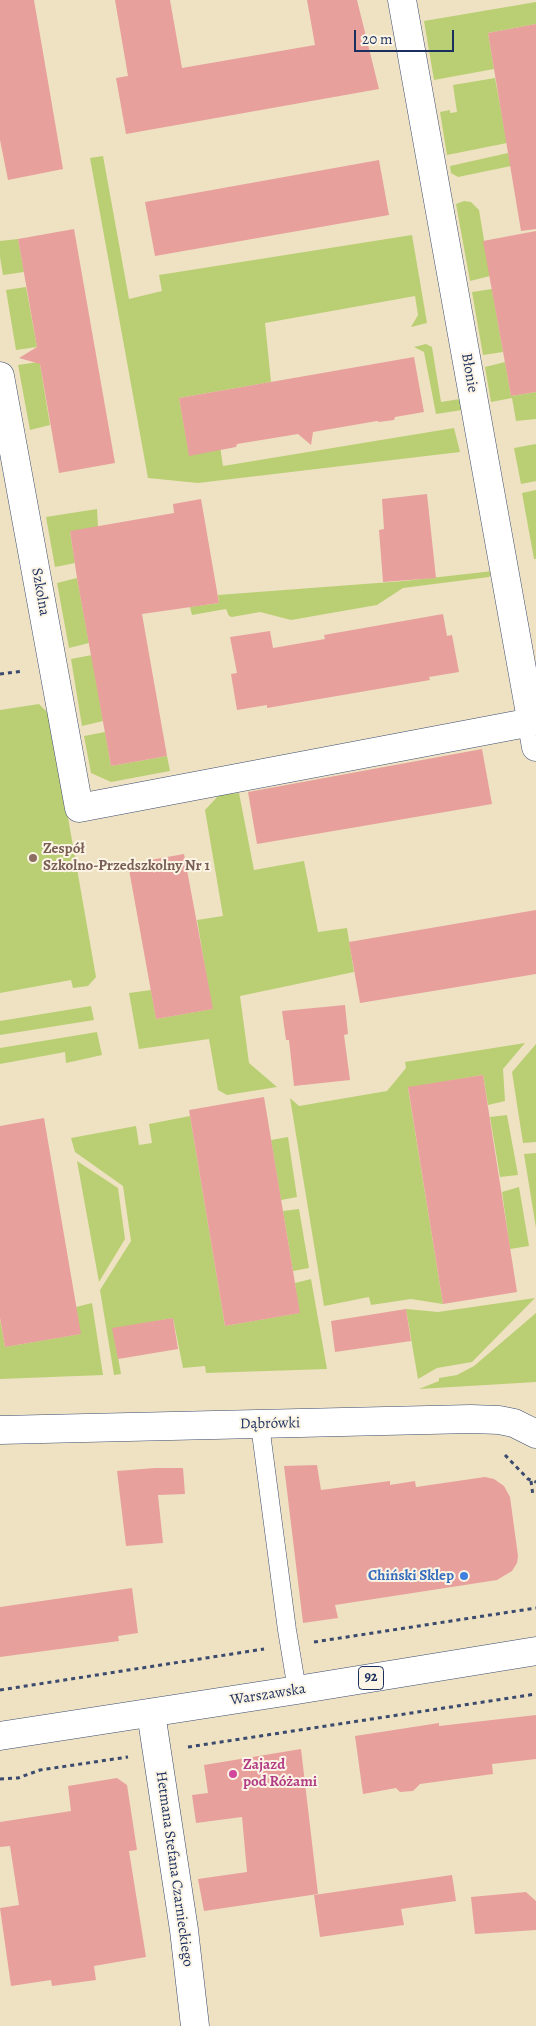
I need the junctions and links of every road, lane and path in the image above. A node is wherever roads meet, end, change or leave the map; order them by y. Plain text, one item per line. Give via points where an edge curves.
1 (402, 0) edge
2 (0, 376) edge
3 (534, 734) edge
4 (260, 1424) junction
5 (533, 1427) edge
6 (0, 1430) edge
7 (536, 1482) edge
8 (533, 1496) dead end
9 (536, 1651) edge
10 (297, 1690) junction
11 (536, 1694) edge
12 (151, 1713) junction
13 (0, 1736) edge
14 (201, 1745) dead end
15 (116, 1758) dead end
16 (0, 1779) edge
17 (195, 2026) edge

1 - 3 street, Błonie
2 - 3 street, Szkolna via 79,808
4 - 5 street, Dąbrówki via 471,1419 499,1420
4 - 6 street, Dąbrówki
4 - 10 lane
7 - 8 path via 531,1480
9 - 10 street, Warszawska / 92
10 - 12 street, Warszawska / 92
11 - 14 path
12 - 13 street, Warszawska / 92
12 - 17 street, Hetmana Stefana Czarnieckiego
15 - 16 path

